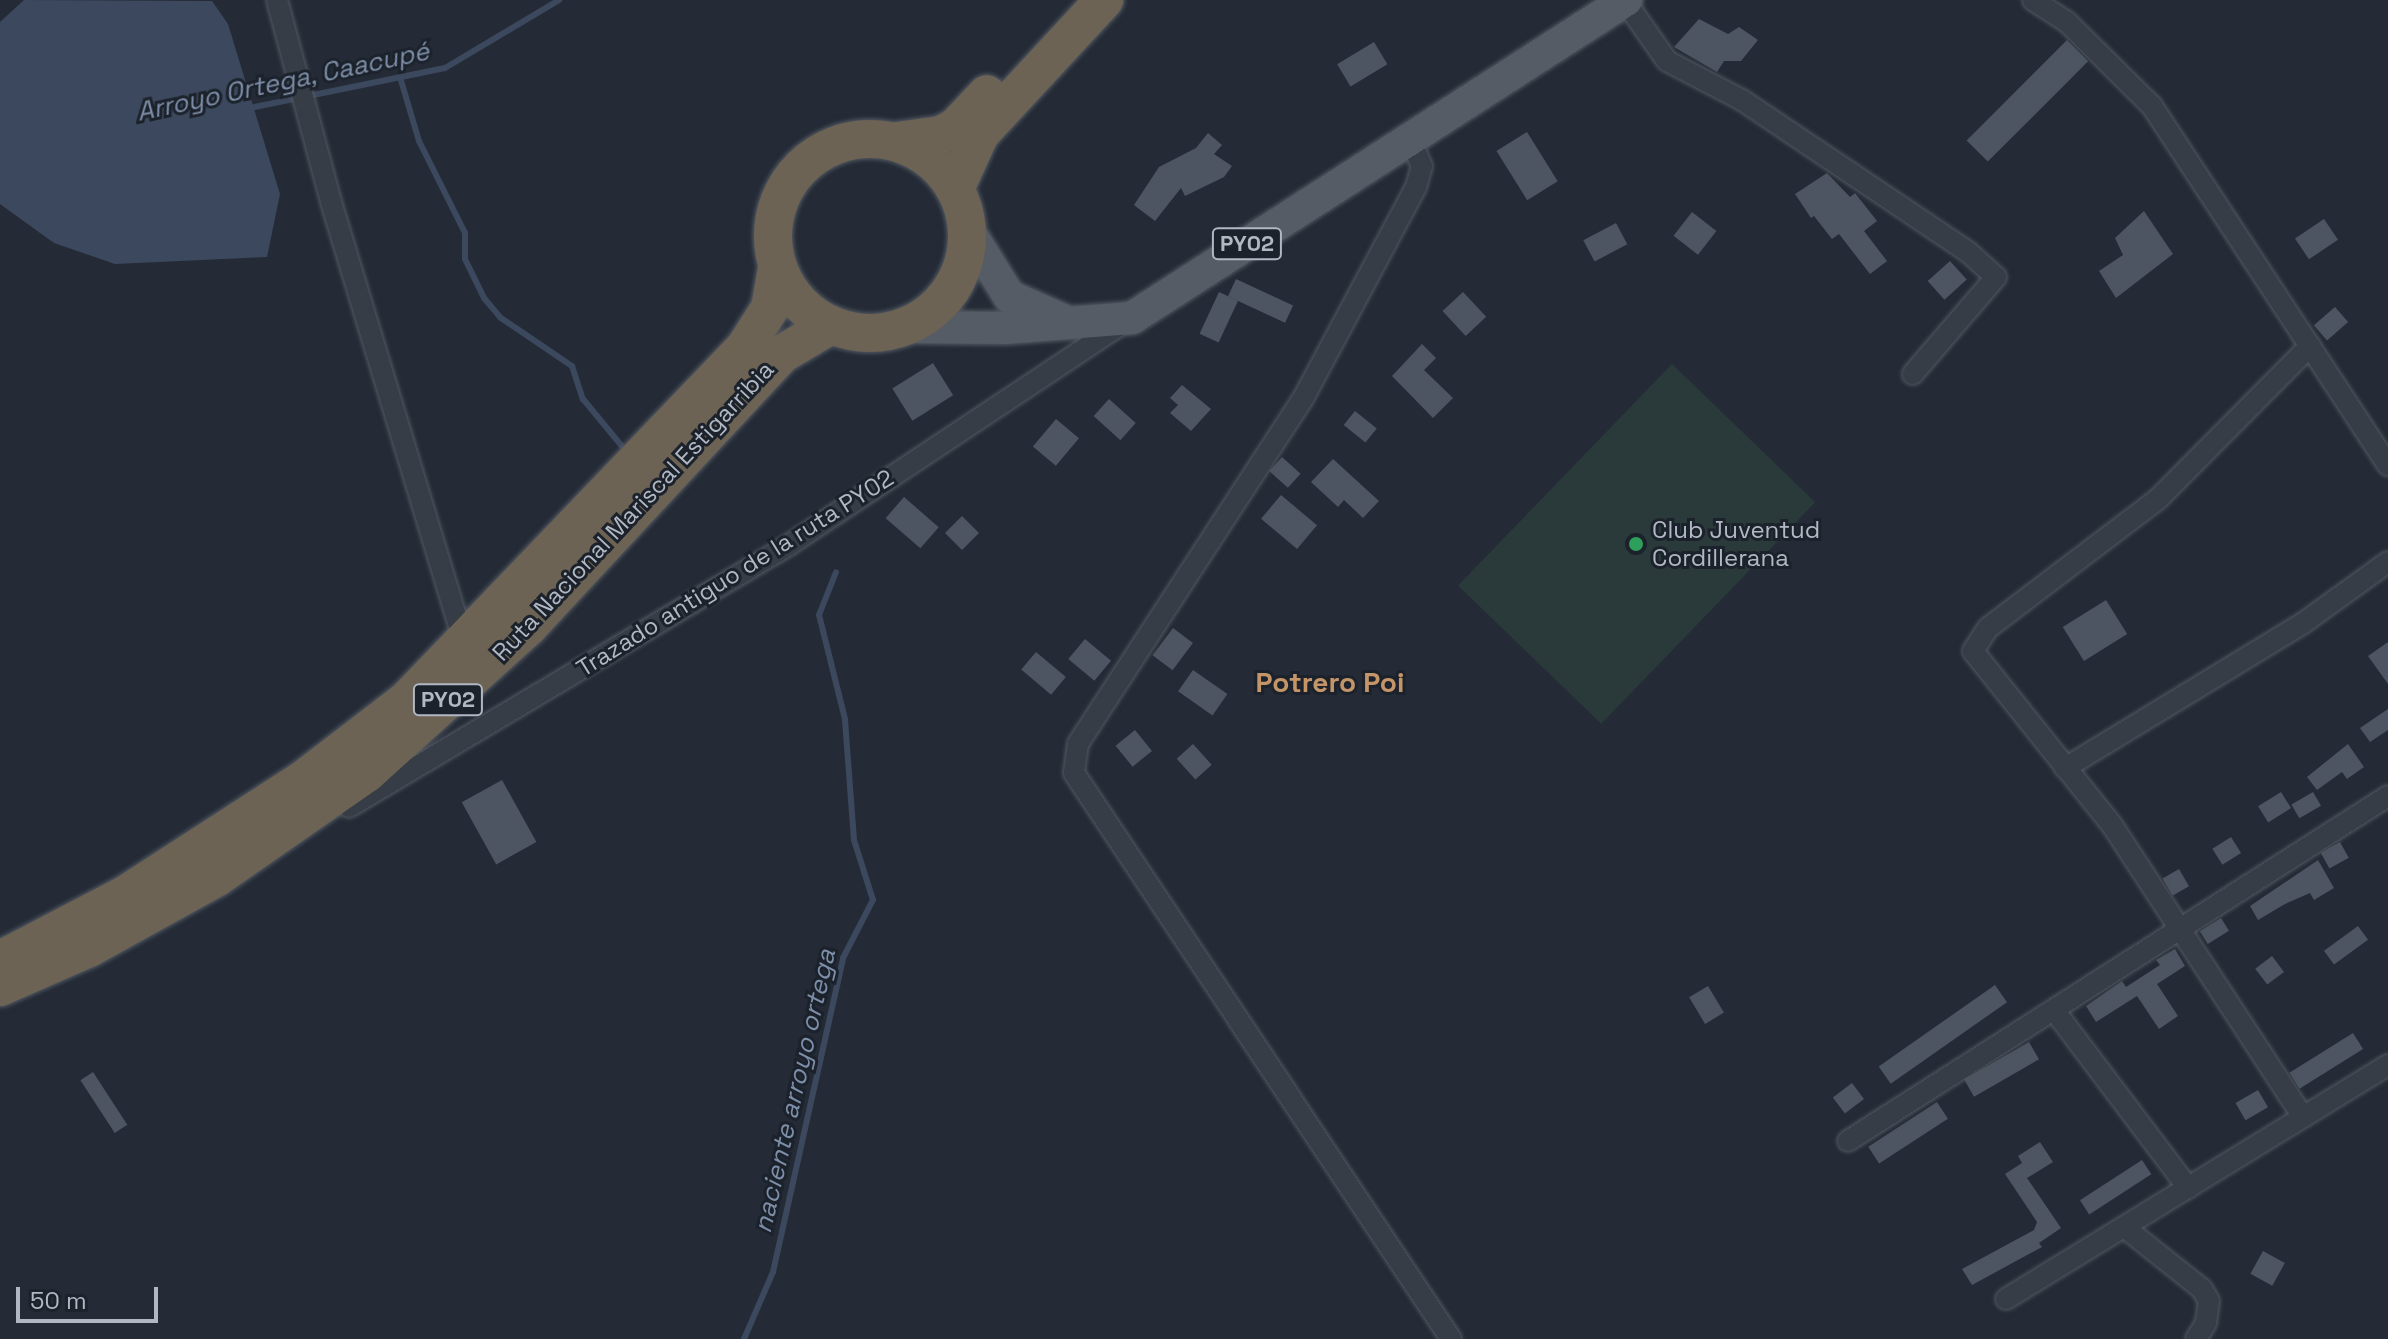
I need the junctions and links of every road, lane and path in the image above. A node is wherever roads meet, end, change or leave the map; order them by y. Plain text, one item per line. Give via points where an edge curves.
1 (277, 0) edge
2 (1073, 0) edge
3 (1104, 0) edge
4 (1626, 0) edge
5 (2033, 0) edge
6 (1409, 136) junction
7 (897, 141) junction
8 (956, 187) junction
9 (968, 230) junction
10 (777, 269) junction
11 (1132, 318) junction
12 (1075, 325) junction
13 (829, 326) junction
14 (909, 327) junction
15 (2310, 346) junction
16 (1913, 374) dead end
17 (2388, 465) edge
18 (2388, 562) edge
19 (463, 640) junction
20 (2065, 768) junction
21 (2388, 796) edge
22 (331, 817) dead end
23 (2180, 929) junction
24 (0, 960) edge
25 (0, 987) edge
26 (2054, 1010) junction
27 (2388, 1065) edge
28 (2303, 1117) junction
29 (1848, 1141) dead end
30 (2188, 1188) junction
31 (2124, 1227) junction
32 (2006, 1299) dead end
33 (1451, 1339) edge
34 (2196, 1339) edge

1 - 19 street
2 - 7 highway, PY02 via 956,127 941,135
3 - 8 highway via 980,134
4 - 6 main road, PY02
4 - 16 street via 1667,61 1742,100 1967,251 1996,277
5 - 15 street via 2067,22 2152,106
6 - 11 main road, PY02
6 - 33 street via 1422,166 1416,187 1304,397 1078,744 1074,773
7 - 8 highway, PY02 via 932,160
7 - 10 highway, PY02 via 847,141 817,154 793,176 771,236
8 - 9 highway, PY02
9 - 12 main road via 1009,296
9 - 14 highway, PY02 via 962,270 941,303
10 - 13 highway, PY02 via 806,312
10 - 19 highway, Ruta Nacional Mariscal Estigarribia / PY02 via 770,308 744,349
11 - 12 main road, PY02
11 - 22 street, Trazado antiguo de la ruta PY02 via 789,545
12 - 14 main road
13 - 14 highway, PY02 via 882,334
13 - 25 highway, Ruta Nacional Mariscal Estigarribia / PY02 via 782,354 529,626 367,773 216,878 89,948
15 - 17 street
15 - 20 street via 2158,499 1988,628 1973,651
18 - 20 street via 2302,624
19 - 24 highway, Ruta Nacional Mariscal Estigarribia / PY02 via 407,700 304,779 125,895
20 - 23 street via 2111,824
21 - 23 street
23 - 26 street
23 - 28 street
26 - 29 street
26 - 30 street
27 - 28 street
28 - 30 street
30 - 31 street
31 - 32 street
31 - 34 street via 2202,1289 2209,1301 2206,1323

